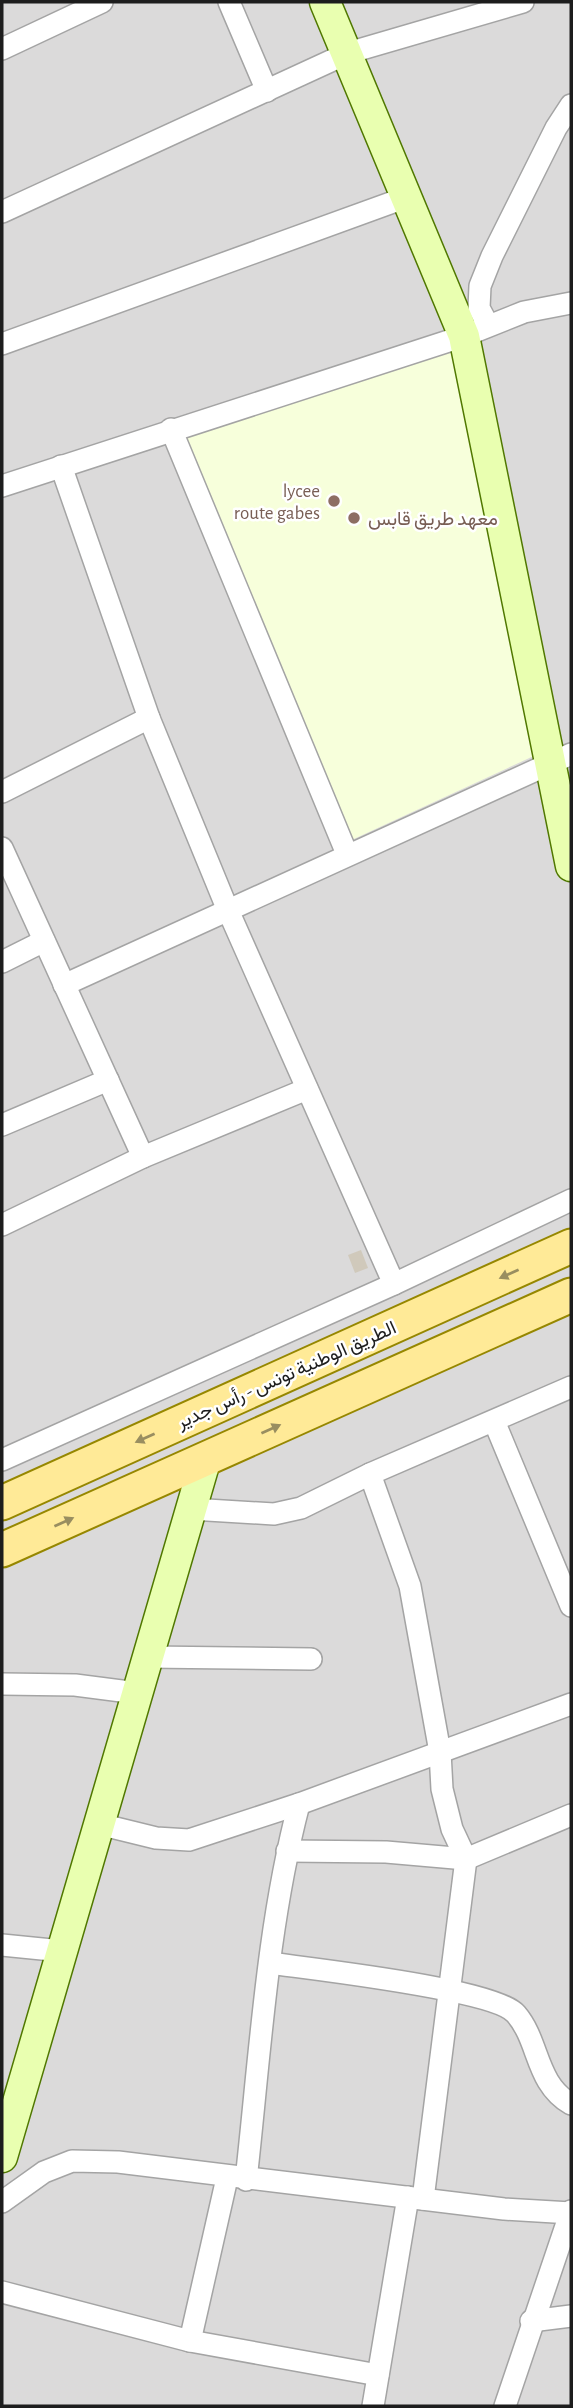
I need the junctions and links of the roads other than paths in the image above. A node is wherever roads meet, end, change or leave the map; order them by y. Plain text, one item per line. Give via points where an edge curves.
1 (102, 2) edge
2 (229, 2) edge
3 (325, 2) edge
4 (523, 2) edge
5 (2, 49) edge
6 (348, 53) junction
7 (267, 91) junction
8 (571, 105) edge
9 (407, 197) junction
10 (2, 212) edge
11 (571, 303) edge
12 (476, 331) junction
13 (2, 344) edge
14 (171, 429) junction
15 (61, 466) junction
16 (2, 486) edge
17 (149, 718) junction
18 (562, 759) edge
19 (2, 792) edge
20 (2, 848) edge
21 (347, 854) junction
22 (571, 866) edge
23 (227, 908) junction
24 (44, 941) junction
25 (2, 962) edge
26 (64, 985) junction
27 (107, 1080) junction
28 (307, 1089) junction
29 (2, 1125) edge
30 (143, 1157) junction
31 (571, 1200) edge
32 (2, 1224) edge
33 (571, 1246) edge
34 (394, 1283) junction
35 (569, 1302) edge
36 (571, 1387) edge
37 (494, 1421) junction
38 (206, 1458) junction
39 (2, 1460) edge
40 (370, 1474) junction
41 (2, 1503) edge
42 (191, 1509) junction
43 (2, 1550) edge
44 (571, 1606) edge
45 (148, 1657) junction
46 (311, 1659) dead end
47 (2, 1684) edge
48 (137, 1693) junction
49 (571, 1704) edge
50 (440, 1752) junction
51 (299, 1804) junction
52 (571, 1815) edge
53 (99, 1824) junction
54 (287, 1851) junction
55 (466, 1859) junction
56 (2, 1945) edge
57 (62, 1951) junction
58 (270, 1963) junction
59 (449, 1991) junction
60 (571, 2104) edge
61 (2, 2157) edge
62 (237, 2179) junction
63 (415, 2198) junction
64 (2, 2202) edge
65 (571, 2213) edge
66 (2, 2292) edge
67 (571, 2316) edge
68 (531, 2321) junction
69 (190, 2341) junction
70 (378, 2375) junction
71 (373, 2406) edge
72 (505, 2406) edge

1 - 5 street
2 - 7 street
3 - 6 street
4 - 6 street
6 - 7 street
6 - 9 street
7 - 10 street
8 - 12 street via 492,256 480,286
9 - 12 street
9 - 13 street
11 - 12 street via 524,312
12 - 14 street
12 - 18 street
14 - 15 street
14 - 21 street
15 - 16 street
15 - 17 street
17 - 19 street
17 - 23 street
18 - 21 street
18 - 22 street
20 - 24 street
21 - 23 street
23 - 26 street
23 - 28 street
24 - 25 street
24 - 26 street
26 - 27 street
27 - 29 street
27 - 30 street
28 - 30 street
28 - 34 street
30 - 32 street
31 - 34 street
33 -> 41 main road, الطريق الوطنية تونس - رأس جدير
34 - 39 street
38 -> 35 main road
36 - 37 street
37 - 40 street
37 - 44 street
38 - 42 street
43 -> 38 main road
40 - 42 street via 302,1508 274,1514
40 - 50 street via 410,1586
42 - 45 street
45 - 46 street
45 - 48 street
47 - 48 street via 75,1685
48 - 53 street
49 - 50 street
50 - 51 street
50 - 55 street via 448,1815
51 - 53 street via 189,1840 156,1838
51 - 54 street
52 - 55 street
53 - 57 street
54 - 55 street
54 - 58 street
55 - 59 street
56 - 57 street
57 - 61 street
58 - 59 street
58 - 62 street
59 - 60 street via 499,2003 517,2015 546,2078
59 - 63 street
62 - 63 street
62 - 64 street via 118,2162 72,2161 44,2172
62 - 69 street
63 - 65 street
63 - 70 street
65 - 68 street
66 - 69 street
67 - 68 street
68 - 72 street
69 - 70 street
70 - 71 street

